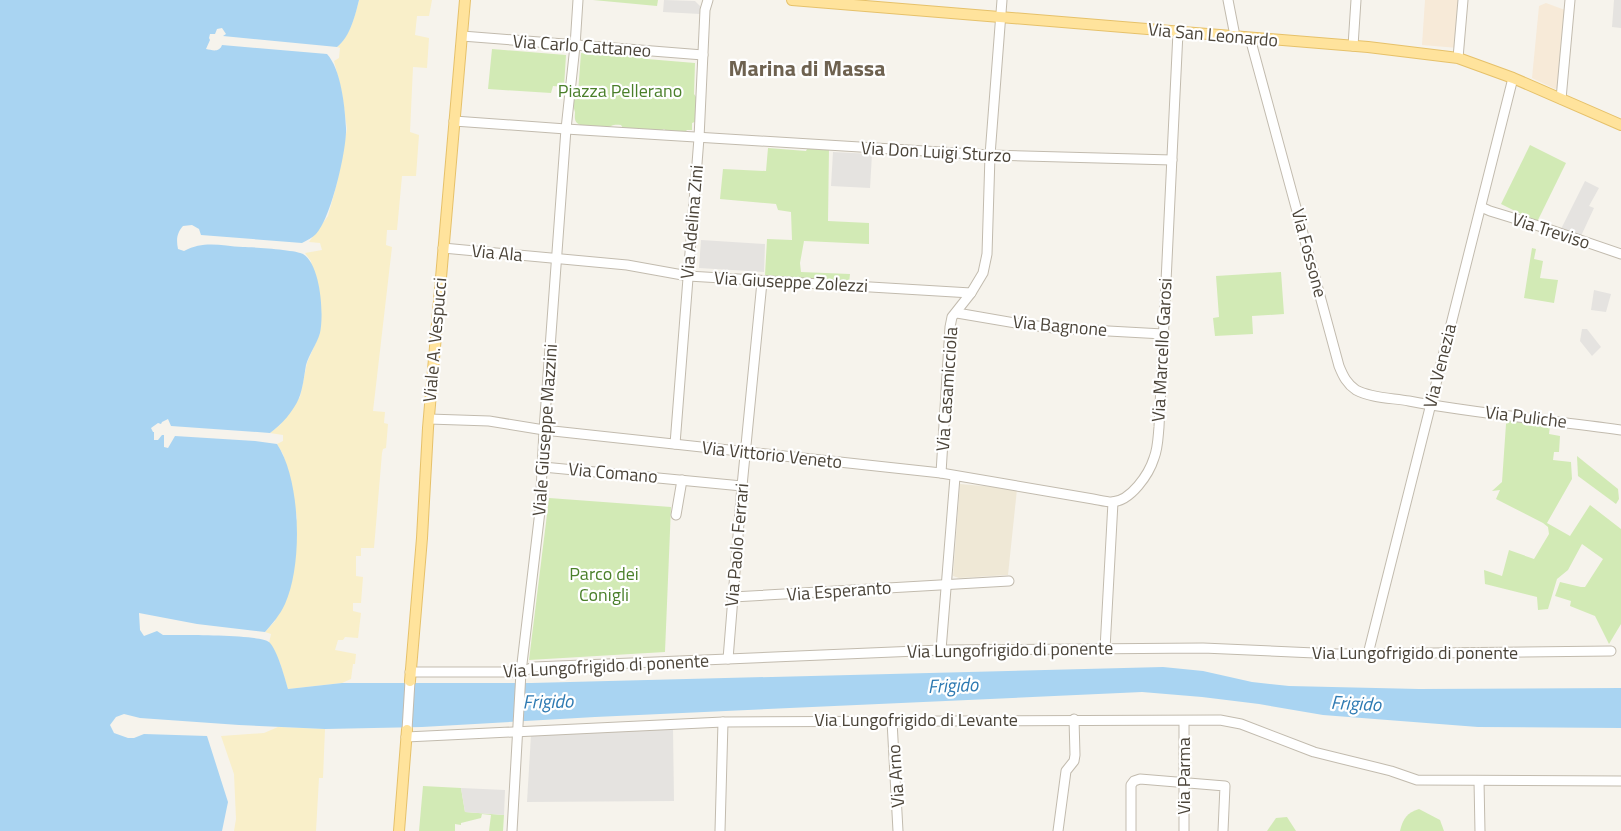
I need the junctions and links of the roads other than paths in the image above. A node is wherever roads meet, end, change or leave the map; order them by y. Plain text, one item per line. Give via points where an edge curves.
1 (465, 0) edge
2 (578, 0) edge
3 (708, 0) edge
4 (792, 0) edge
5 (1002, 0) edge
6 (1228, 0) edge
7 (1356, 0) edge
8 (1462, 0) edge
9 (1570, 0) edge
10 (1000, 16) junction
11 (1178, 32) junction
12 (462, 36) junction
13 (1236, 36) junction
14 (1250, 38) junction
15 (575, 46) junction
16 (1352, 46) junction
17 (702, 55) junction
18 (1458, 58) junction
19 (1513, 78) junction
20 (1561, 99) junction
21 (454, 121) junction
22 (1621, 126) edge
23 (566, 129) junction
24 (699, 138) junction
25 (990, 156) junction
26 (1172, 160) junction
27 (1481, 207) junction
28 (443, 248) junction
29 (1621, 254) edge
30 (554, 258) junction
31 (688, 276) junction
32 (762, 282) junction
33 (971, 293) junction
34 (957, 313) junction
35 (1163, 334) junction
36 (1430, 405) junction
37 (429, 419) junction
38 (544, 430) junction
39 (1621, 430) edge
40 (675, 444) junction
41 (746, 452) junction
42 (543, 467) junction
43 (941, 473) junction
44 (954, 477) junction
45 (682, 480) junction
46 (742, 486) junction
47 (1113, 502) junction
48 (676, 516) dead end
49 (1008, 581) dead end
50 (945, 584) junction
51 (733, 598) junction
52 (1105, 649) junction
53 (941, 650) junction
54 (1612, 651) dead end
55 (1368, 654) junction
56 (728, 659) junction
57 (521, 676) junction
58 (410, 677) junction
59 (1074, 720) junction
60 (892, 721) junction
61 (1184, 721) junction
62 (723, 722) junction
63 (519, 727) junction
64 (407, 734) junction
65 (1479, 780) junction
66 (1621, 781) edge
67 (1183, 782) junction
68 (399, 831) edge
69 (512, 831) edge
70 (720, 831) edge
71 (898, 831) edge
72 (1058, 831) edge
73 (1131, 831) edge
74 (1184, 831) edge
75 (1223, 831) edge
76 (1480, 831) edge

1 - 12 main road, Viale A. Vespucci
2 - 15 street, Viale Giuseppe Mazzini
3 - 17 street, Via Adelina Zini
4 - 10 main road, Via San Leonardo
5 - 10 street, Via Casamicciola
6 - 13 street
7 - 16 street
8 - 18 street
9 - 20 street
10 - 11 main road, Via San Leonardo
10 - 25 street, Via Casamicciola
11 - 13 main road, Via San Leonardo
11 - 26 street, Via Marcello Garosi
12 - 15 street, Via Carlo Cattaneo
12 - 21 main road, Viale A. Vespucci
13 - 14 main road, Via San Leonardo
14 - 16 main road, Via San Leonardo
14 - 36 street, Via Fossone via 1343,376 1363,392
15 - 17 street, Via Carlo Cattaneo
15 - 23 street, Viale Giuseppe Mazzini
16 - 18 main road, Via San Leonardo
17 - 24 street, Via Adelina Zini
18 - 19 main road, Via San Leonardo
19 - 20 main road, Via San Leonardo
19 - 27 street, Via Venezia
20 - 22 main road, Via San Leonardo
21 - 23 street
21 - 28 main road, Viale A. Vespucci
23 - 24 street
23 - 30 street, Viale Giuseppe Mazzini
24 - 25 street, Via Don Luigi Sturzo
24 - 31 street, Via Adelina Zini
25 - 26 street, Via Don Luigi Sturzo
25 - 33 street, Via Casamicciola via 987,254 983,273
26 - 35 street, Via Marcello Garosi
27 - 29 street, Via Treviso
27 - 36 street, Via Venezia
28 - 30 street, Via Ala
28 - 37 main road, Viale A. Vespucci
30 - 31 street, Via Giuseppe Zolezzi via 627,265
30 - 38 street, Viale Giuseppe Mazzini
31 - 32 street, Via Giuseppe Zolezzi
31 - 40 street, Via Adelina Zini
32 - 33 street, Via Giuseppe Zolezzi
32 - 41 street, Via Paolo Ferrari
33 - 34 street, Via Casamicciola
34 - 35 street, Via Bagnone via 1054,328
34 - 43 street, Via Casamicciola via 952,317 950,327
35 - 47 street, Via Marcello Garosi via 1159,426 1154,459 1148,472 1128,495
36 - 39 street, Via Puliche
36 - 55 street, Via Venezia
37 - 38 street, Via Vittorio Veneto via 489,421
37 - 58 main road, Viale A. Vespucci
38 - 40 street, Via Vittorio Veneto
38 - 42 street, Viale Giuseppe Mazzini
40 - 41 street, Via Vittorio Veneto
41 - 43 street, Via Vittorio Veneto
41 - 46 street, Via Paolo Ferrari
42 - 45 street, Via Comano
42 - 57 street, Viale Giuseppe Mazzini
43 - 44 street, Via Vittorio Veneto
44 - 47 street, Via Vittorio Veneto
44 - 50 street, Via Casamicciola
45 - 46 street, Via Comano
45 - 48 street, Via Comano
46 - 51 street, Via Paolo Ferrari
47 - 52 street
49 - 50 street, Via Esperanto
50 - 51 street, Via Esperanto
50 - 53 street, Via Casamicciola
51 - 56 street, Via Paolo Ferrari
52 - 53 street, Via Lungofrigido di ponente
52 - 55 street, Via Lungofrigido di ponente
53 - 56 street, Via Lungofrigido di ponente
54 - 55 street, Via Lungofrigido di ponente
56 - 57 street, Via Lungofrigido di ponente via 534,667
57 - 58 street, Via Lungofrigido di ponente
57 - 63 street, Viale Giuseppe Mazzini
58 - 64 street
59 - 60 street, Via Lungofrigido di Levante
59 - 61 street, Via Lungofrigido di Levante
59 - 72 street via 1075,756 1066,771
60 - 62 street, Via Lungofrigido di Levante
60 - 71 street, Via Arno
61 - 65 street, Via Lungofrigido di Levante via 1220,720 1241,724 1314,752 1417,780
61 - 67 street, Via Parma
62 - 63 street, Via Lungofrigido di Levante
62 - 70 street
63 - 64 street, Via Lungofrigido di Levante
63 - 69 street, Viale Giuseppe Mazzini
64 - 68 main road
65 - 66 street, Via Lungofrigido di Levante
65 - 76 street
67 - 73 street via 1140,778 1134,781 1131,785
67 - 74 street, Via Parma
67 - 75 street via 1225,786

